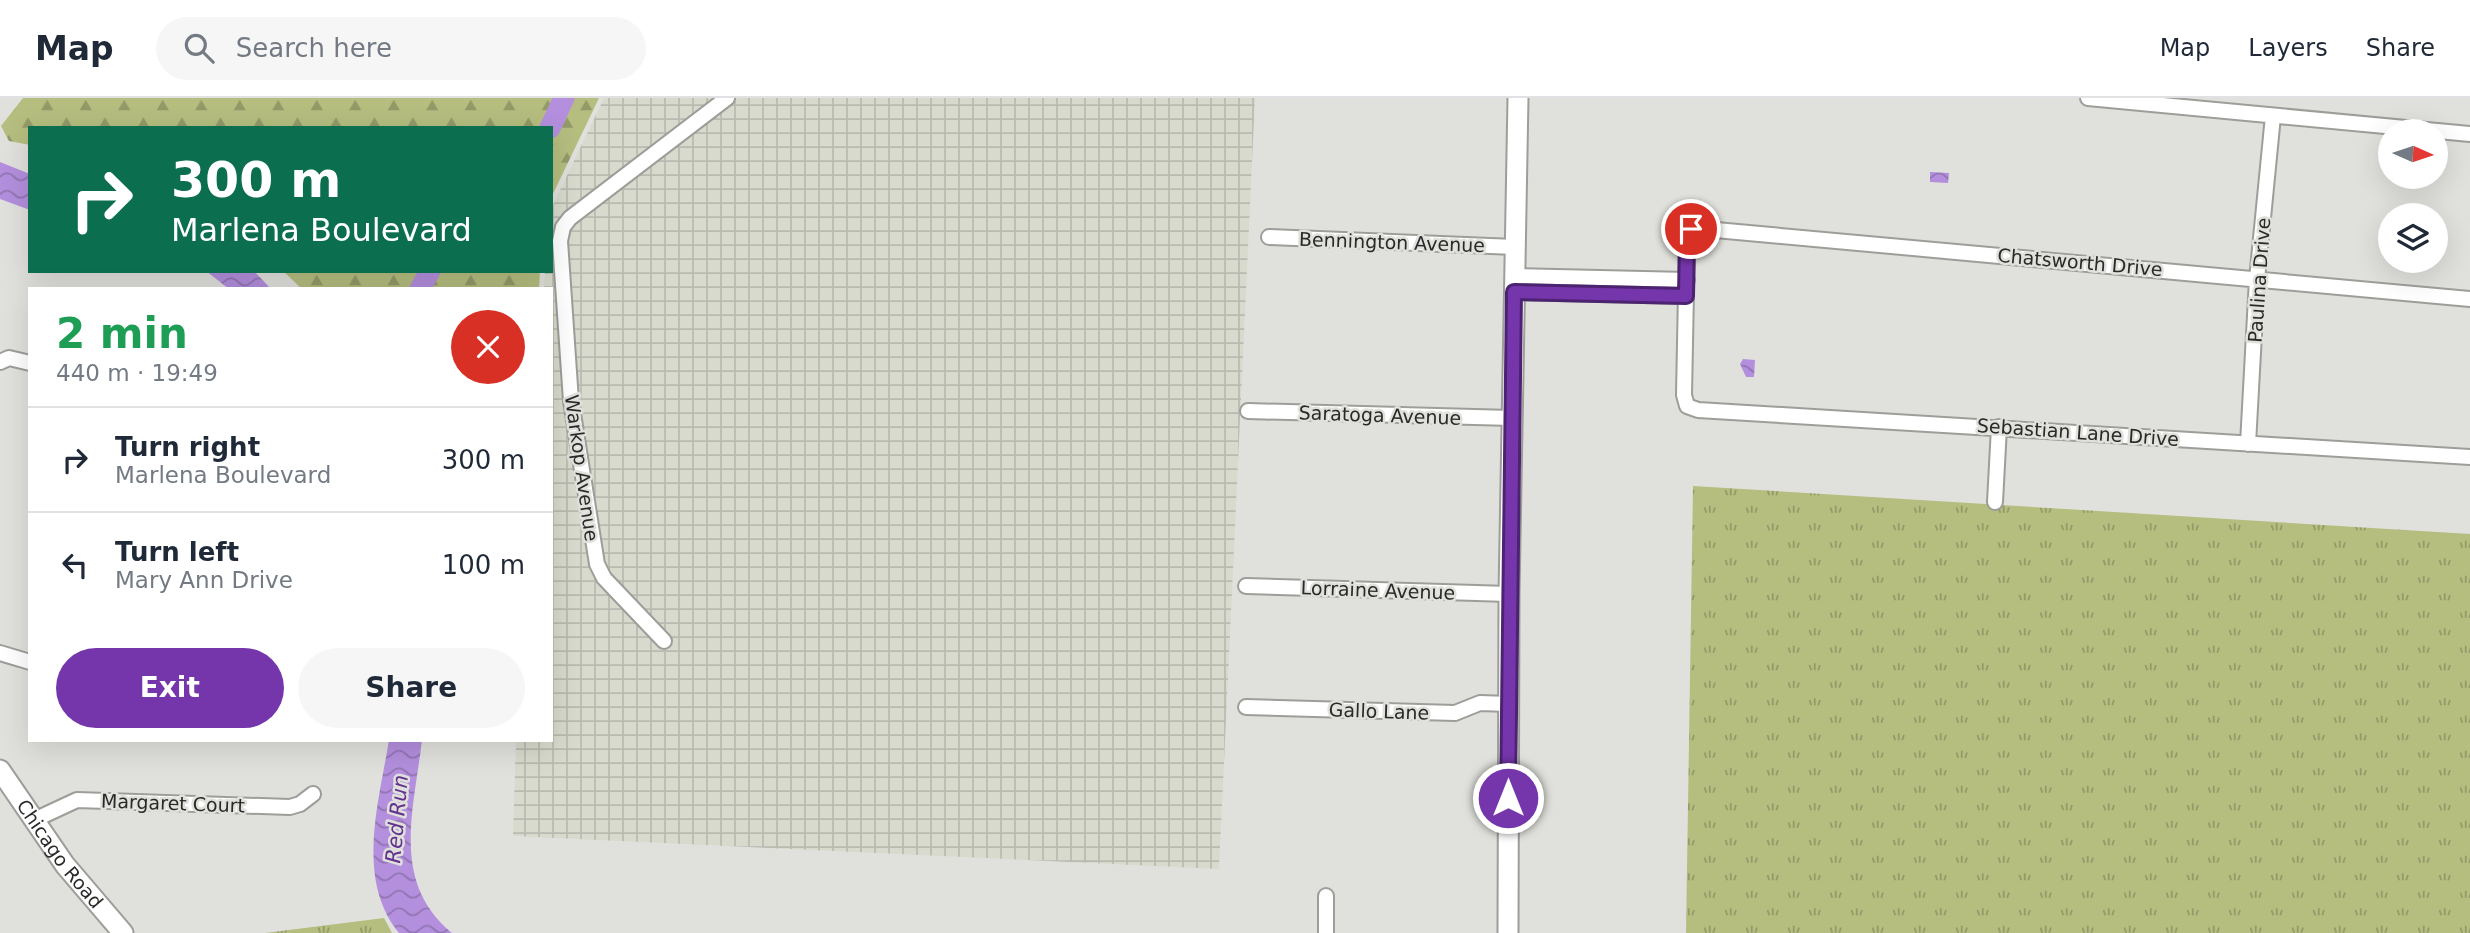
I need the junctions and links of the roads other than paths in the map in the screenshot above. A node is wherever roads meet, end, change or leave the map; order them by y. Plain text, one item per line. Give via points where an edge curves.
1 (727, 98) edge
2 (1518, 98) edge
3 (2088, 98) edge
4 (2127, 100) edge
5 (2273, 116) junction
6 (2470, 134) edge
7 (1269, 237) dead end
8 (1515, 247) junction
9 (2258, 279) junction
10 (1686, 280) junction
11 (1514, 284) junction
12 (1686, 296) junction
13 (2470, 299) edge
14 (1, 361) edge
15 (28, 363) edge
16 (1248, 411) dead end
17 (1512, 418) junction
18 (1999, 427) junction
19 (2248, 444) junction
20 (2470, 457) edge
21 (1995, 502) dead end
22 (1246, 586) dead end
23 (1509, 594) junction
24 (664, 641) dead end
25 (1, 654) edge
26 (28, 662) edge
27 (1509, 704) junction
28 (1246, 707) dead end
29 (0, 770) edge
30 (313, 794) dead end
31 (34, 820) junction
32 (1326, 896) dead end
33 (124, 933) edge
34 (1326, 933) edge
35 (1508, 933) edge

1 - 24 street, Warkop Avenue via 570,218 560,241 571,401 597,564 604,579
2 - 8 main road
3 - 4 street
4 - 5 street
5 - 6 street
5 - 9 street, Paulina Drive
7 - 8 street, Bennington Avenue
8 - 11 main road
9 - 10 street, Chatsworth Drive via 1702,227 1691,229 1687,240
9 - 13 street, Chatsworth Drive
9 - 19 street, Paulina Drive
10 - 11 street
10 - 12 street
11 - 12 street
11 - 17 main road
12 - 18 street, Sebastian Lane Drive via 1687,406
14 - 15 street
16 - 17 street, Saratoga Avenue
17 - 23 main road
18 - 19 street, Sebastian Lane Drive
18 - 21 street
19 - 20 street, Sebastian Lane Drive
22 - 23 street, Lorraine Avenue
23 - 27 main road
25 - 26 street
27 - 28 street, Gallo Lane via 1480,703 1455,713
27 - 35 main road
29 - 31 main road, Chicago Road
30 - 31 street, Margaret Court via 290,807 77,800
31 - 33 main road, Chicago Road via 65,866
32 - 34 street

